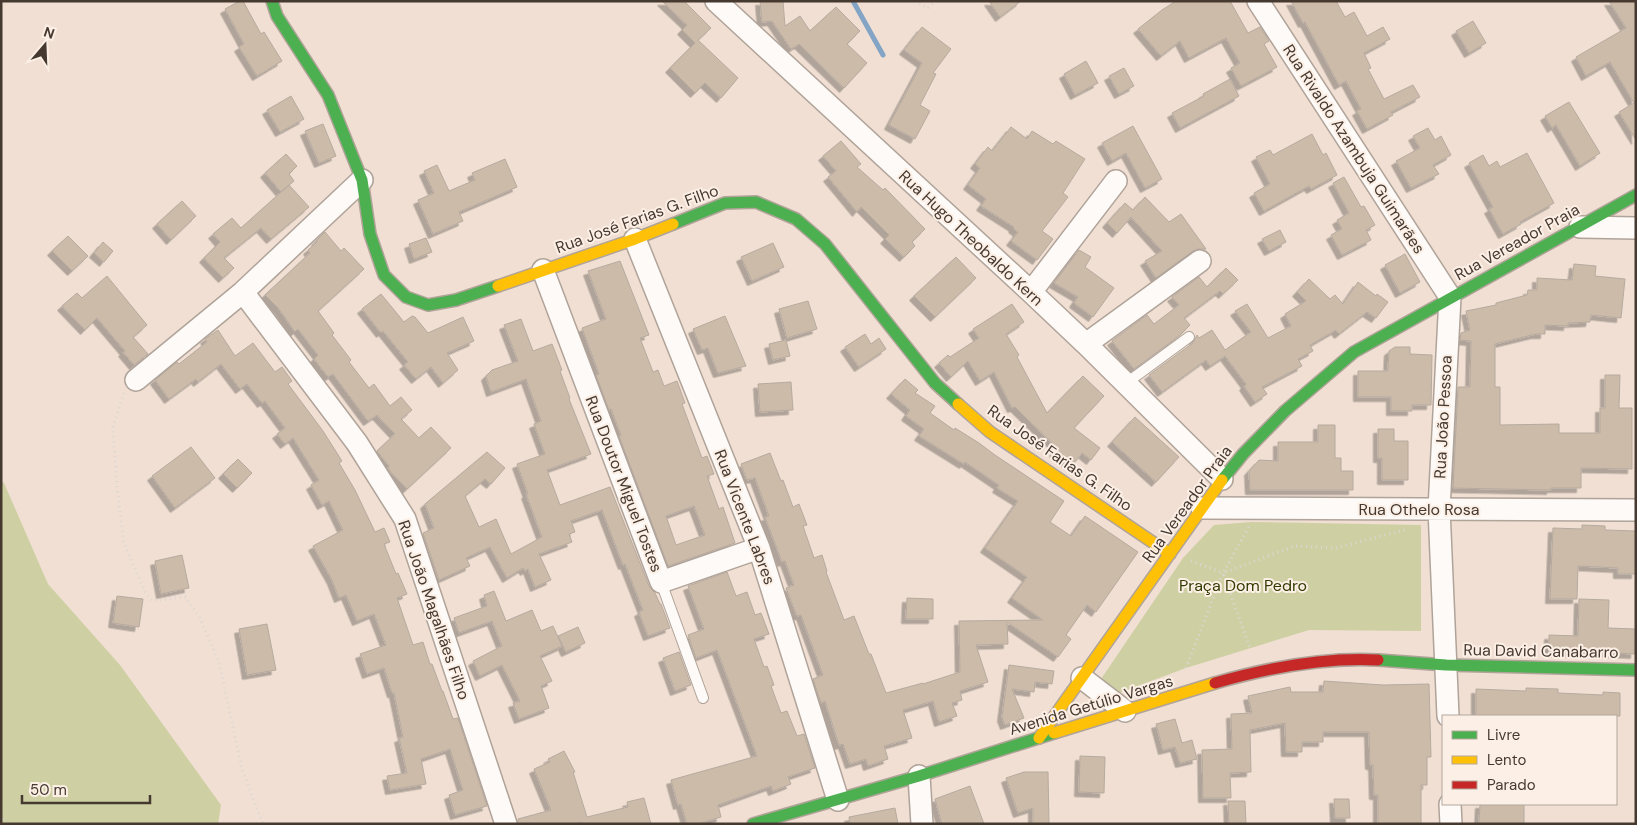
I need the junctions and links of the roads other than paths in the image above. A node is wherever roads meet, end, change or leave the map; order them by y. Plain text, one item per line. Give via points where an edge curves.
1 (272, 1) edge
2 (716, 1) edge
3 (1258, 1) edge
4 (362, 180) junction
5 (1116, 181) dead end
6 (1636, 195) edge
7 (1580, 227) junction
8 (1636, 228) edge
9 (636, 239) junction
10 (1200, 261) dead end
11 (543, 270) junction
12 (243, 292) junction
13 (1031, 292) junction
14 (1450, 297) junction
15 (1189, 337) dead end
16 (1086, 344) junction
17 (136, 380) road end
18 (1125, 384) junction
19 (1222, 480) junction
20 (1202, 508) junction
21 (1439, 509) junction
22 (1636, 510) edge
23 (759, 548) junction
24 (1170, 554) junction
25 (661, 582) junction
26 (1446, 665) junction
27 (1636, 670) edge
28 (1082, 678) junction
29 (704, 698) dead end
30 (1125, 711) junction
31 (1448, 715) edge
32 (1039, 738) junction
33 (919, 776) junction
34 (838, 800) junction
35 (1450, 805) edge
36 (506, 824) edge
37 (754, 824) edge
38 (922, 824) edge
39 (1451, 824) edge

1 - 4 street, Rua José Farias G. Filho via 277,16 328,95
2 - 13 street, Rua Hugo Theobaldo Kern
3 - 14 street, Rua Rivaldo Azambuja Guimarães
4 - 11 street, Rua José Farias G. Filho via 370,234 384,275 406,297 428,305 456,300
4 - 12 street
5 - 13 street
6 - 7 street, Rua Vereador Praia
7 - 8 street
7 - 14 street, Rua Vereador Praia
9 - 11 street, Rua José Farias G. Filho
9 - 23 street, Rua Vicente Labres
9 - 24 street, Rua José Farias G. Filho via 724,203 756,202 796,220 824,244 935,383 990,432
10 - 16 street
11 - 25 street, Rua Doutor Miguel Tostes
12 - 17 street
12 - 36 street, Rua João Magalhães Filho via 357,443 405,519
13 - 16 street, Rua Hugo Theobaldo Kern
14 - 19 street, Rua Vereador Praia via 1354,352 1285,411
14 - 21 street, Rua João Pessoa
15 - 18 lane
16 - 18 street, Rua Hugo Theobaldo Kern
18 - 19 street, Rua Hugo Theobaldo Kern
19 - 20 street, Rua Vereador Praia
20 - 21 street, Rua Othelo Rosa
20 - 24 street, Rua Vereador Praia
21 - 22 street, Rua Othelo Rosa
21 - 26 street, Rua João Pessoa
23 - 25 street
23 - 34 street, Rua Vicente Labres
24 - 28 street, Rua Vereador Praia
25 - 29 lane, Rua Doutor Miguel Tostes
26 - 27 street, Rua David Canabarro
26 - 30 street, Avenida Getúlio Vargas via 1356,659 1286,666 1217,682
26 - 31 street, Rua João Pessoa
28 - 30 street
28 - 32 street, Rua Vereador Praia
30 - 32 street, Avenida Getúlio Vargas
32 - 33 street, Avenida Getúlio Vargas
33 - 34 street, Avenida Getúlio Vargas
33 - 38 street
34 - 37 street, Avenida Getúlio Vargas
35 - 39 street

